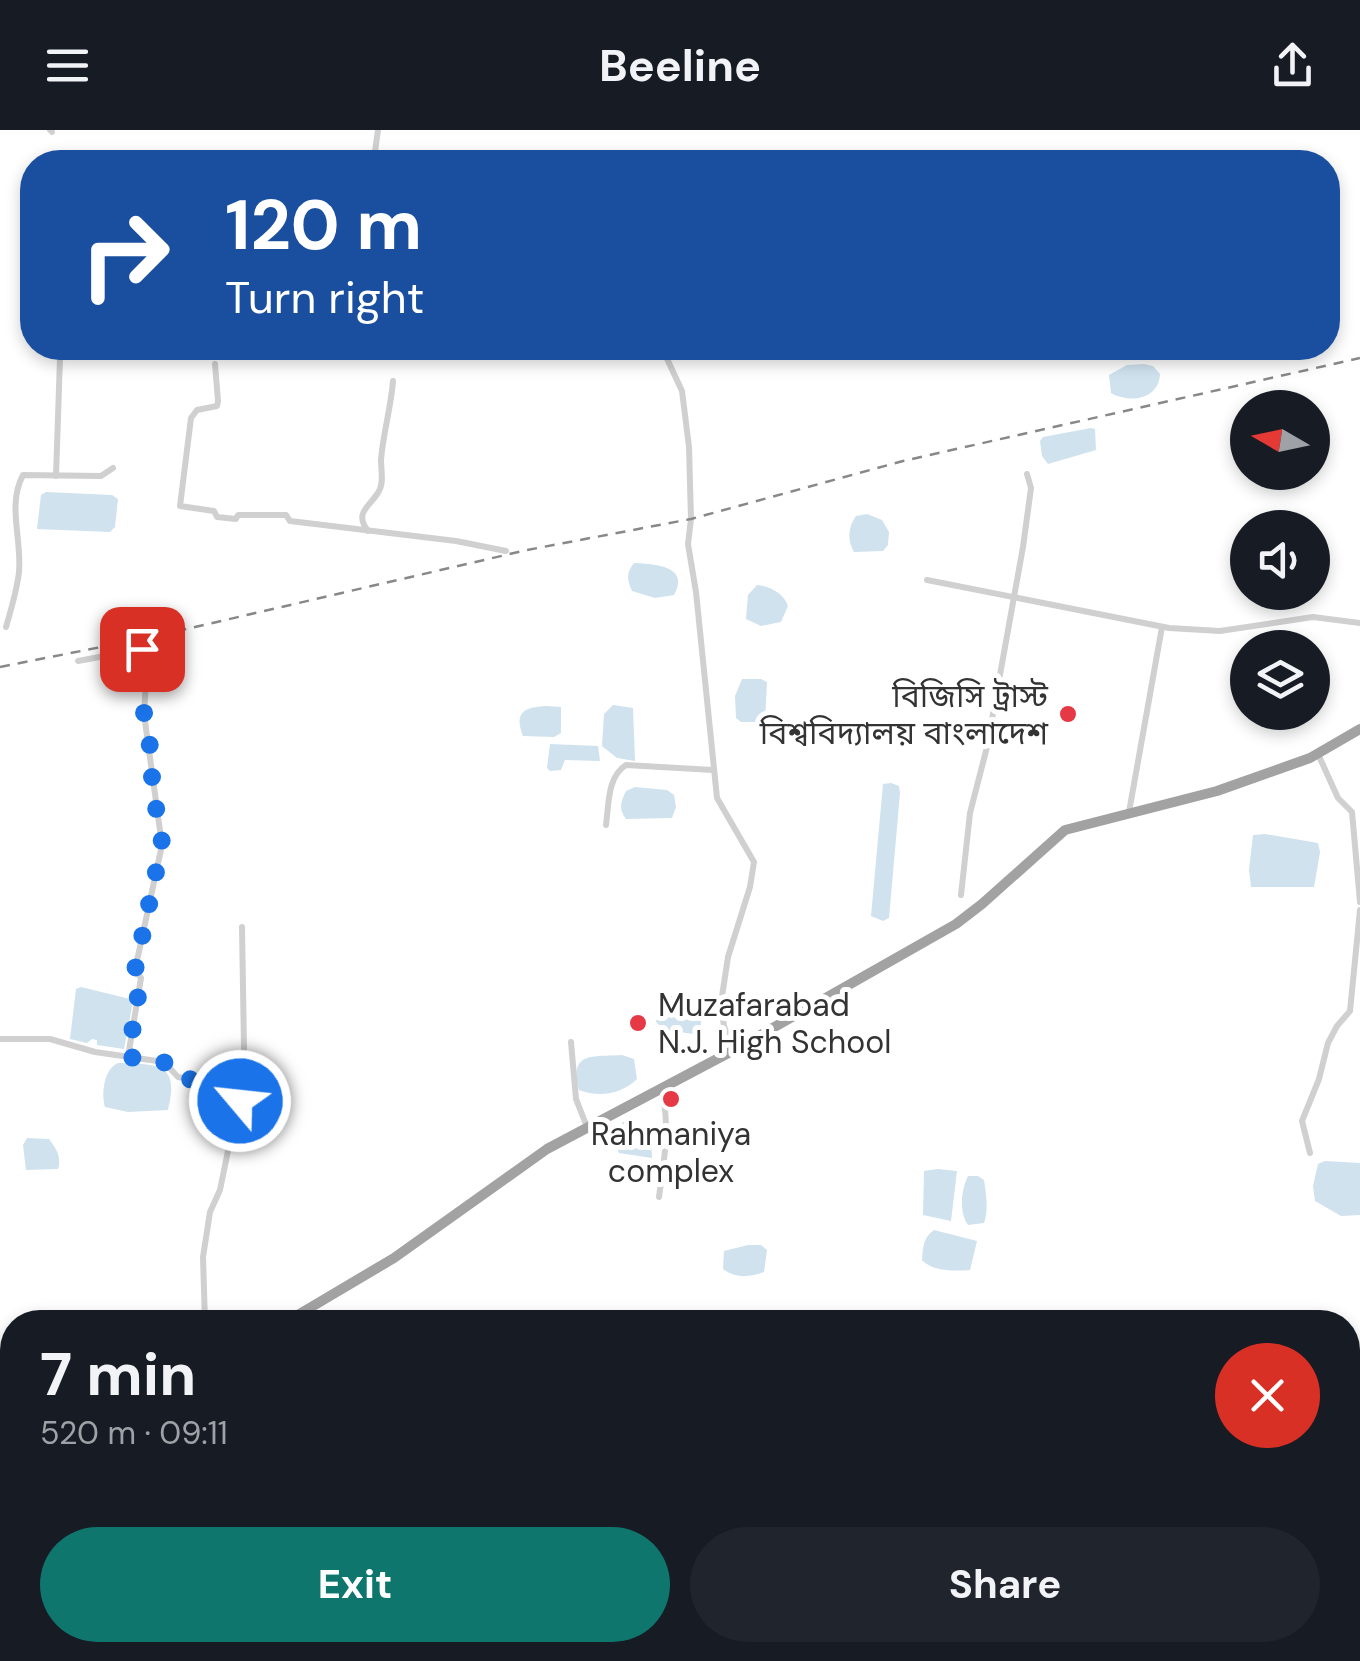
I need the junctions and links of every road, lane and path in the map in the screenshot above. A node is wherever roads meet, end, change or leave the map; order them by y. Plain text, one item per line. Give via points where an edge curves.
1 (62, 360) edge
2 (668, 360) edge
3 (215, 364) dead end
4 (393, 381) dead end
5 (113, 468) dead end
6 (1026, 474) dead end
7 (56, 476) junction
8 (369, 532) junction
9 (506, 552) dead end
10 (927, 580) dead end
11 (1013, 595) junction
12 (1360, 623) edge
13 (1162, 626) junction
14 (6, 628) dead end
15 (78, 661) dead end
16 (1360, 729) edge
17 (1318, 754) junction
18 (713, 770) junction
19 (1129, 812) junction
20 (606, 825) dead end
21 (960, 895) dead end
22 (1360, 902) edge
23 (1360, 910) edge
24 (242, 928) dead end
25 (1359, 940) edge
26 (0, 1039) edge
27 (571, 1042) dead end
28 (734, 1050) junction
29 (128, 1057) junction
30 (661, 1089) junction
31 (240, 1092) junction
32 (588, 1128) junction
33 (1310, 1153) dead end
34 (659, 1197) dead end
35 (205, 1310) edge
36 (306, 1310) edge

1 - 7 street
2 - 18 street via 682,391 689,447 688,544
3 - 8 street via 218,400 192,418 180,506 214,511 217,518 286,516
4 - 8 street via 381,488 363,511
5 - 7 street via 101,476
6 - 11 street via 1031,488
7 - 14 street via 20,480 14,503 19,570
8 - 9 street
10 - 11 street
11 - 13 street
11 - 21 street
12 - 13 street via 1313,617 1220,630
13 - 19 street
15 - 29 street via 142,649 147,665 144,714 162,844 135,970 141,978
16 - 17 highway
17 - 19 highway via 1217,791
17 - 22 street via 1352,812
18 - 20 street via 626,765 612,781
18 - 28 street via 718,798 754,862 721,1003
19 - 28 highway via 1065,830 956,924
23 - 25 street
24 - 31 street
25 - 33 street via 1350,1011 1328,1043 1302,1122
26 - 29 street via 50,1039
27 - 32 street via 576,1099
28 - 30 highway
29 - 31 street via 164,1062 178,1077
30 - 32 highway
30 - 34 street via 666,1133
31 - 35 street via 210,1212
32 - 36 highway

